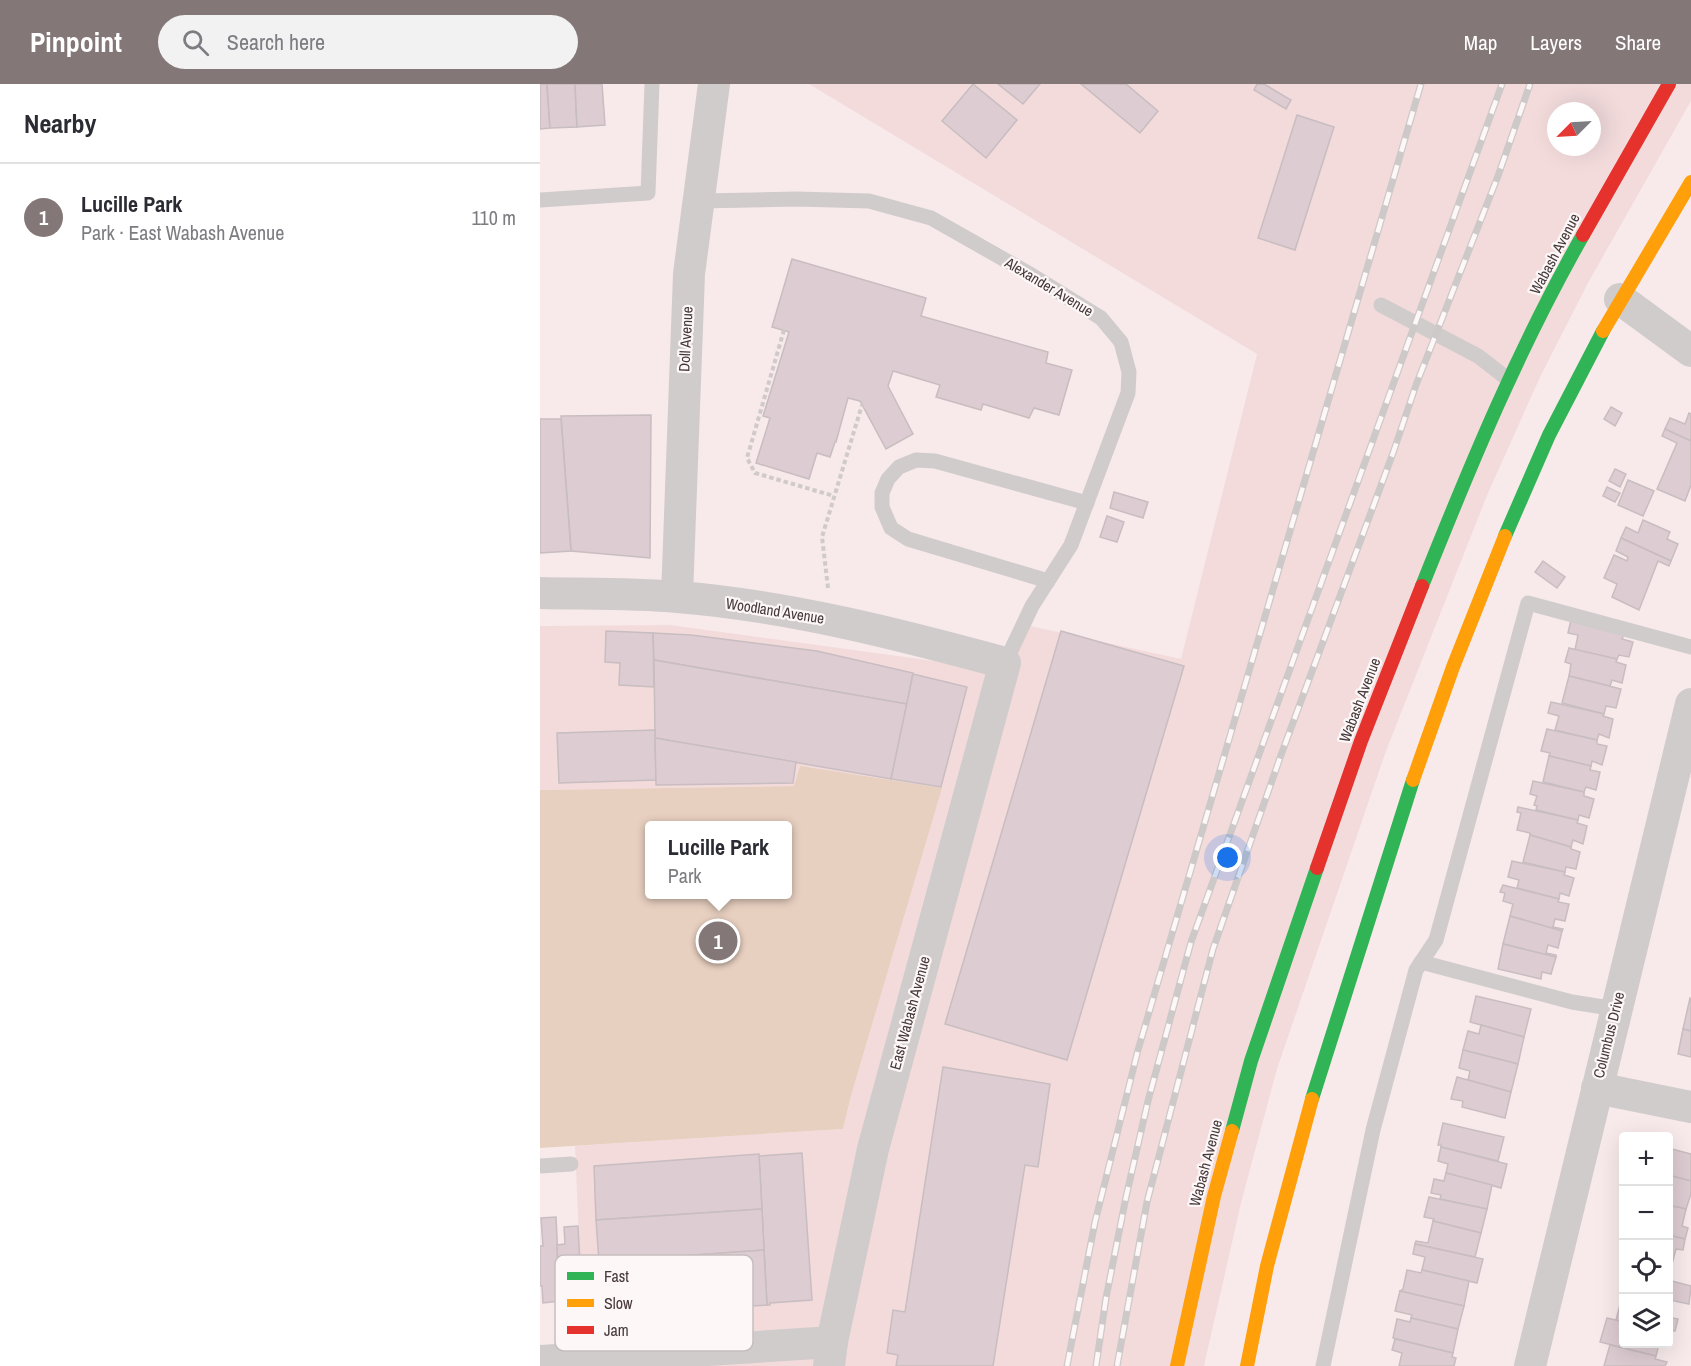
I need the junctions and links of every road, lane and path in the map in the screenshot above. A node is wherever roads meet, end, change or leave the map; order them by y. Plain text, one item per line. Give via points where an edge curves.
1 (652, 84) edge
2 (714, 84) edge
3 (1669, 84) edge
4 (1691, 182) edge
5 (540, 200) edge
6 (700, 201) junction
7 (1620, 299) junction
8 (1381, 305) dead end
9 (784, 330) dead end
10 (1691, 351) edge
11 (1509, 380) junction
12 (862, 405) dead end
13 (834, 496) junction
14 (1087, 503) junction
15 (1048, 580) junction
16 (540, 593) edge
17 (828, 593) dead end
18 (676, 596) junction
19 (1691, 647) edge
20 (1005, 663) junction
21 (1691, 704) edge
22 (1421, 962) junction
23 (1616, 1009) junction
24 (1597, 1088) junction
25 (1691, 1107) edge
26 (571, 1164) dead end
27 (540, 1166) edge
28 (830, 1354) edge
29 (540, 1361) edge
30 (614, 1361) edge
31 (1177, 1366) edge
32 (1247, 1366) edge
33 (1323, 1366) edge
34 (1530, 1366) edge

1 - 5 lane via 648,193
2 - 6 street, Doll Avenue
3 - 11 main road, Wabash Avenue via 1563,270
4 - 7 main road
6 - 14 lane, Alexander Avenue via 870,201 931,218 1101,318 1121,342 1129,372 1128,393
6 - 18 street, Doll Avenue via 689,274
7 - 10 street
7 - 32 main road via 1569,394 1517,505 1418,762 1316,1084 1276,1232
8 - 11 lane via 1478,356
9 - 13 path via 747,458 755,473
11 - 31 main road, Wabash Avenue via 1463,483 1361,741 1299,918 1251,1061 1217,1185
12 - 13 path
13 - 17 path via 822,537
14 - 15 lane, Alexander Avenue via 1071,545
14 - 15 lane via 935,461 916,460 899,467 888,479 882,507 891,528 908,539
15 - 20 lane, Alexander Avenue
16 - 18 street, Woodland Avenue
18 - 20 street, Woodland Avenue via 882,630
19 - 22 lane via 1528,603 1436,940
20 - 28 street, East Wabash Avenue via 873,1149
21 - 23 street, Columbus Drive
22 - 23 lane via 1572,1002
22 - 33 lane via 1373,1130
23 - 24 street, Columbus Drive
24 - 25 street
24 - 34 street, Columbus Drive
26 - 27 lane
28 - 30 street
29 - 30 street

